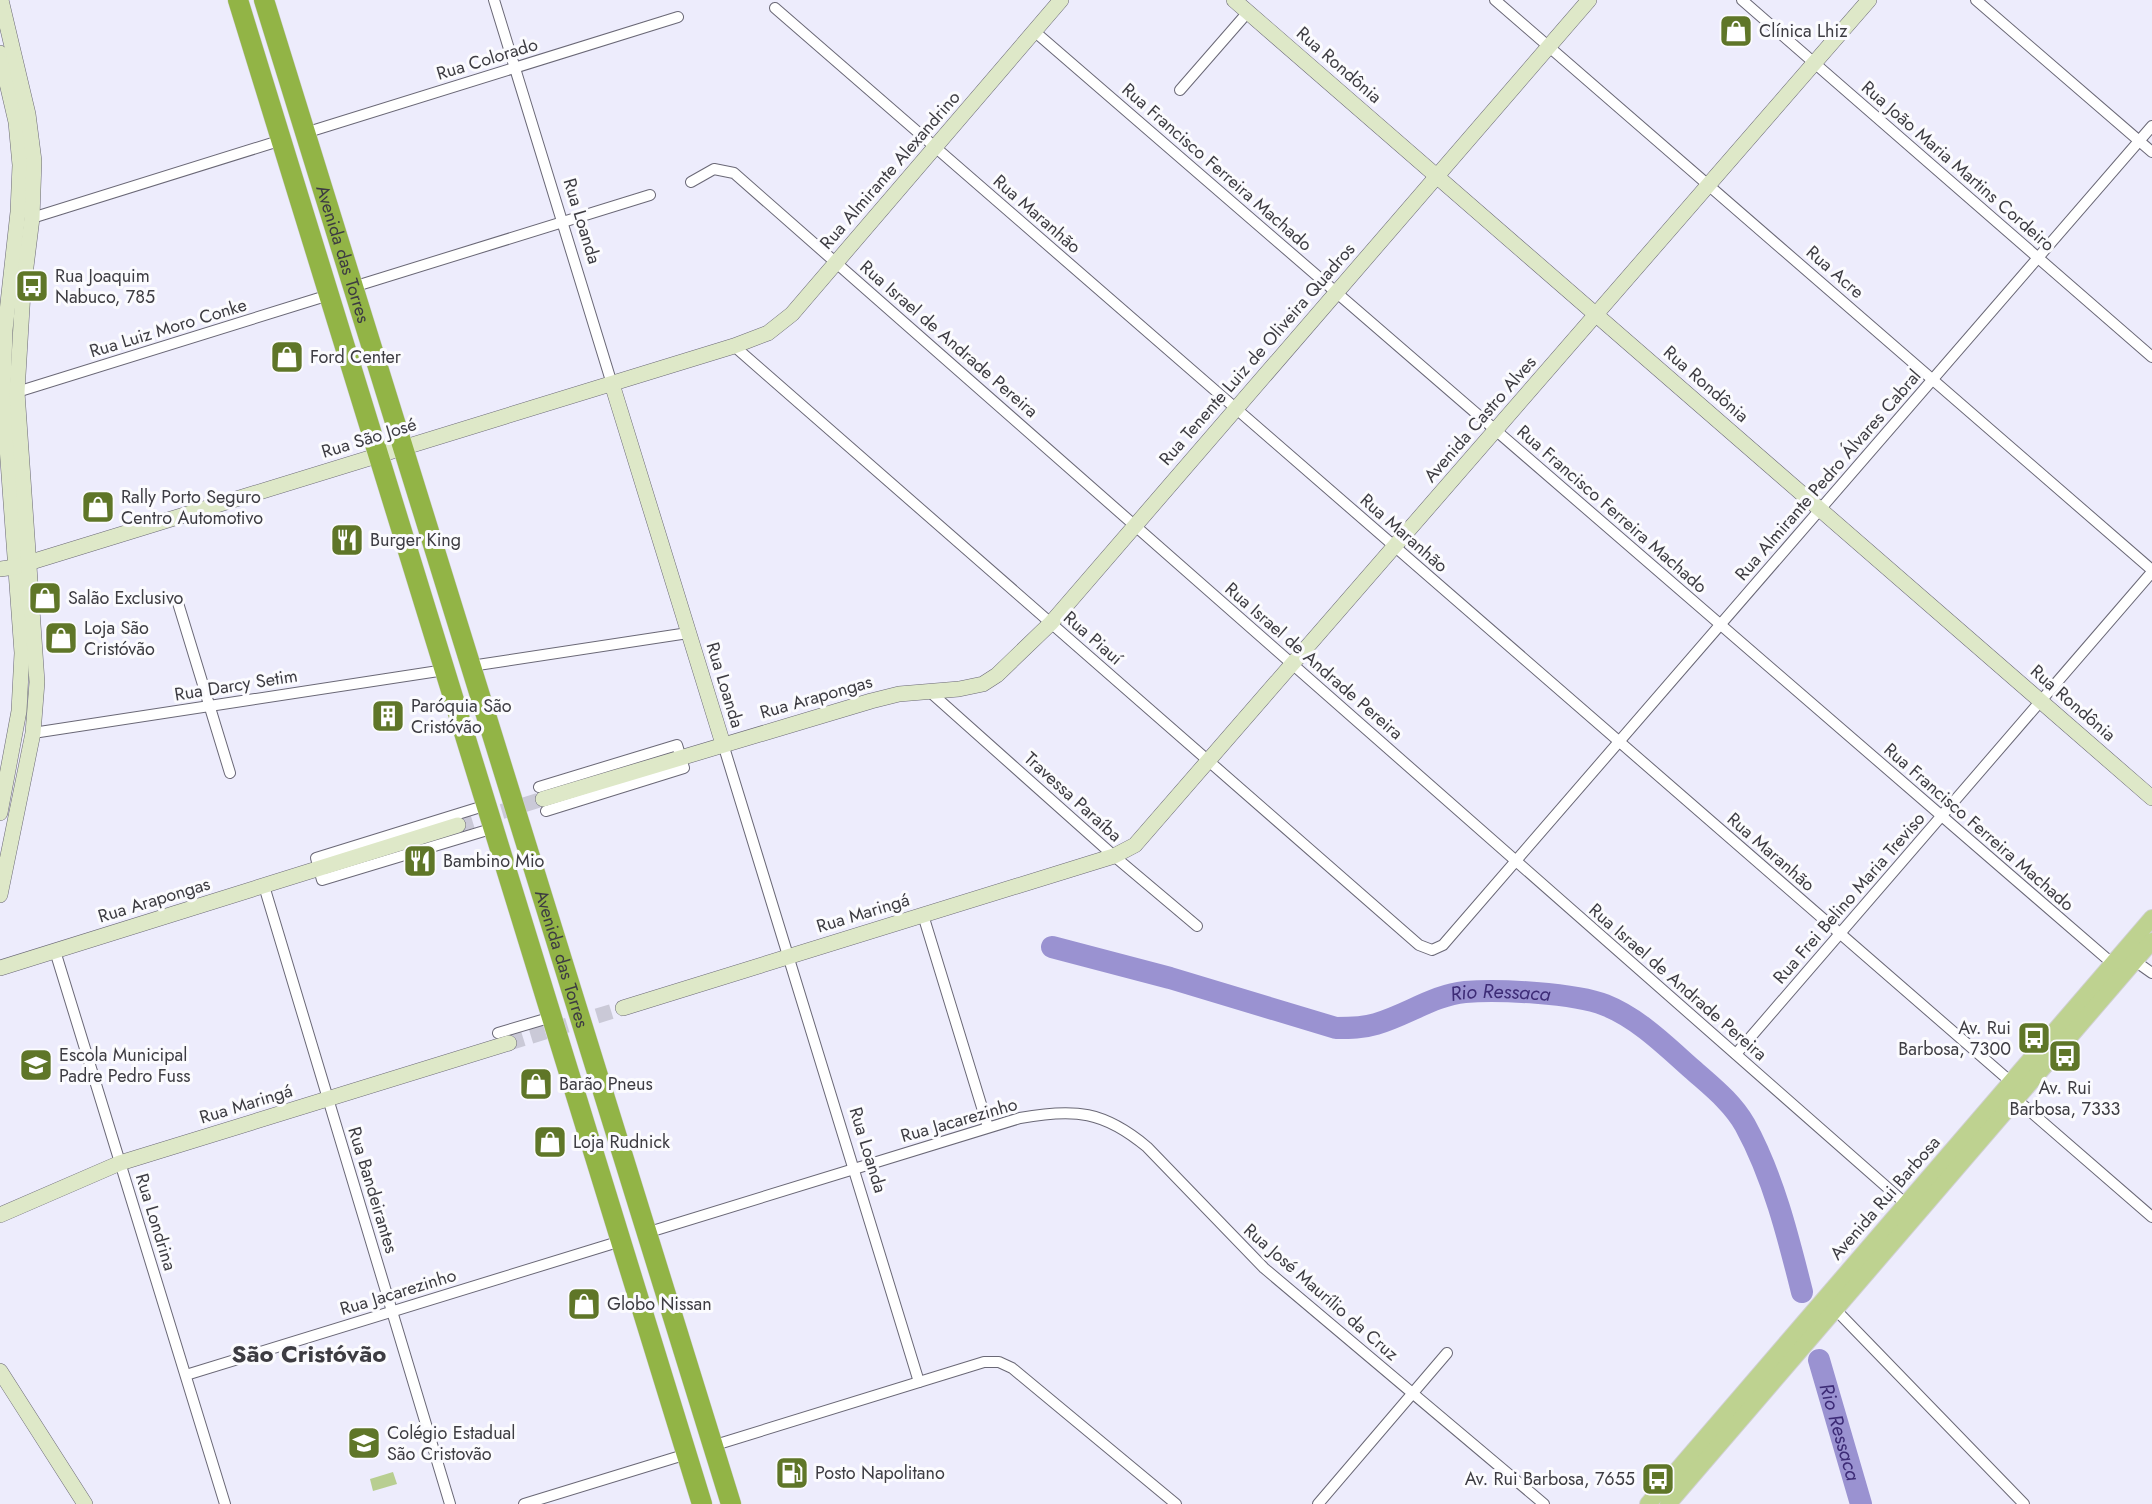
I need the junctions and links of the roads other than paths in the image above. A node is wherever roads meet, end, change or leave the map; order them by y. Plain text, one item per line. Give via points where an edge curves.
1 (1, 0) edge
2 (238, 0) edge
3 (264, 0) edge
4 (494, 0) edge
5 (1061, 0) edge
6 (1234, 0) edge
7 (1495, 0) edge
8 (1589, 0) edge
9 (1742, 0) edge
10 (1869, 0) edge
11 (1976, 0) edge
12 (776, 8) dead end
13 (1248, 12) junction
14 (678, 17) dead end
15 (1034, 31) junction
16 (1549, 46) junction
17 (0, 53) edge
18 (1814, 63) junction
19 (515, 68) junction
20 (1180, 90) dead end
21 (4, 91) edge
22 (2152, 126) edge
23 (305, 133) junction
24 (282, 140) junction
25 (2139, 141) junction
26 (935, 147) junction
27 (2152, 152) edge
28 (1437, 176) junction
29 (692, 182) dead end
30 (1708, 185) junction
31 (650, 195) dead end
32 (32, 218) junction
33 (562, 222) junction
34 (2038, 258) junction
35 (837, 262) junction
36 (353, 288) junction
37 (1336, 292) junction
38 (329, 295) junction
39 (1596, 315) junction
40 (3, 330) edge
41 (734, 346) junction
42 (2152, 357) edge
43 (1933, 379) junction
44 (612, 384) junction
45 (16, 392) junction
46 (1236, 409) junction
47 (1496, 430) junction
48 (403, 448) junction
49 (379, 455) junction
50 (1820, 509) junction
51 (1135, 525) junction
52 (1395, 547) junction
53 (15, 566) edge
54 (2152, 571) edge
55 (178, 603) dead end
56 (1051, 623) junction
57 (1720, 625) junction
58 (688, 633) junction
59 (1293, 664) junction
60 (471, 666) junction
61 (445, 670) junction
62 (929, 691) junction
63 (2040, 701) junction
64 (210, 706) junction
65 (33, 733) junction
66 (1619, 742) junction
67 (723, 744) junction
68 (1209, 761) junction
69 (230, 773) dead end
70 (2152, 798) edge
71 (543, 799) tunnel mouth
72 (487, 805) junction
73 (0, 813) edge
74 (1941, 816) junction
75 (458, 825) tunnel mouth
76 (494, 828) junction
77 (1114, 856) junction
78 (1516, 861) junction
79 (319, 868) junction
80 (264, 886) junction
81 (0, 895) edge
82 (923, 915) junction
83 (2152, 918) edge
84 (1197, 926) dead end
85 (1840, 934) junction
86 (2152, 941) edge
87 (1432, 950) joint
88 (55, 951) junction
89 (788, 957) junction
90 (2135, 961) junction
91 (2114, 963) junction
92 (0, 968) edge
93 (2152, 973) edge
94 (623, 1008) tunnel mouth
95 (552, 1017) junction
96 (504, 1038) joint
97 (1736, 1054) junction
98 (2011, 1082) junction
99 (328, 1099) junction
100 (2016, 1099) junction
101 (1076, 1113) joint
102 (988, 1127) junction
103 (120, 1163) junction
104 (853, 1169) junction
105 (1906, 1204) junction
106 (0, 1215) edge
107 (2152, 1218) edge
108 (646, 1233) junction
109 (621, 1240) junction
110 (1835, 1310) junction
111 (392, 1311) junction
112 (1447, 1353) dead end
113 (0, 1371) edge
114 (186, 1375) junction
115 (918, 1382) junction
116 (1413, 1393) junction
117 (712, 1446) junction
118 (687, 1454) junction
119 (85, 1504) edge
120 (225, 1504) edge
121 (450, 1504) edge
122 (524, 1504) edge
123 (702, 1504) edge
124 (730, 1504) edge
125 (1176, 1504) edge
126 (1318, 1504) edge
127 (1544, 1504) edge
128 (1648, 1504) edge
129 (1668, 1504) edge
130 (2024, 1504) edge

1 - 32 main road via 32,138
2 - 24 highway, Avenida das Torres
3 - 23 highway, Avenida das Torres
4 - 19 street, Rua Loanda
5 - 15 main road, Rua Almirante Alexandrino
6 - 13 main road, Rua Rondônia
7 - 16 street, Rua Acre
8 - 16 main road, Rua Tenente Luiz de Oliveira Quadros
9 - 18 street, Rua João Maria Martins Cordeiro
10 - 18 main road, Avenida Castro Alves
11 - 25 street
12 - 26 street, Rua Maranhão
13 - 20 street
13 - 28 main road, Rua Rondônia
14 - 19 street, Rua Colorado
15 - 26 main road, Rua Almirante Alexandrino
15 - 37 street, Rua Francisco Ferreira Machado
16 - 28 main road, Rua Tenente Luiz de Oliveira Quadros
16 - 30 street, Rua Acre
17 - 21 main road
18 - 30 main road, Avenida Castro Alves
18 - 34 street, Rua João Maria Martins Cordeiro
19 - 23 street, Rua Colorado
19 - 33 street, Rua Loanda
21 - 40 main road via 19,143 20,188
22 - 25 street, Rua Almirante Pedro Álvares Cabral
23 - 36 highway, Avenida das Torres
24 - 32 street
24 - 38 highway, Avenida das Torres
25 - 27 street
25 - 34 street, Rua Almirante Pedro Álvares Cabral
26 - 35 main road, Rua Almirante Alexandrino
26 - 46 street, Rua Maranhão
28 - 37 main road, Rua Tenente Luiz de Oliveira Quadros
28 - 39 main road, Rua Rondônia
29 - 35 street, Rua Israel de Andrade Pereira via 714,169 734,172
30 - 39 main road, Avenida Castro Alves
30 - 43 street, Rua Acre
31 - 33 street
32 - 45 main road
33 - 36 street
33 - 44 street, Rua Loanda
34 - 42 street, Rua João Maria Martins Cordeiro
34 - 43 street, Rua Almirante Pedro Álvares Cabral
35 - 41 main road, Rua Almirante Alexandrino via 782,324
35 - 51 street, Rua Israel de Andrade Pereira
36 - 48 highway, Avenida das Torres
37 - 46 main road, Rua Tenente Luiz de Oliveira Quadros
37 - 47 street, Rua Francisco Ferreira Machado
38 - 45 street, Rua Luiz Moro Conke
38 - 49 highway, Avenida das Torres
39 - 47 main road, Avenida Castro Alves
39 - 50 main road, Rua Rondônia
40 - 53 main road via 3,392
41 - 44 main road, Rua São José
41 - 56 street, Rua Piauí
43 - 50 street, Rua Almirante Pedro Álvares Cabral
43 - 54 street, Rua Acre
44 - 48 main road, Rua São José
44 - 58 main road, Rua Loanda
45 - 53 main road
46 - 51 main road, Rua Tenente Luiz de Oliveira Quadros
46 - 52 street, Rua Maranhão
47 - 52 main road, Avenida Castro Alves
47 - 57 street, Rua Francisco Ferreira Machado
48 - 49 main road, Rua São José
48 - 60 highway, Avenida das Torres
49 - 53 main road, Rua São José
49 - 61 highway, Avenida das Torres
50 - 57 street, Rua Almirante Pedro Álvares Cabral
50 - 63 main road, Rua Rondônia
51 - 56 main road, Rua Tenente Luiz de Oliveira Quadros
51 - 59 street, Rua Israel de Andrade Pereira
52 - 59 main road, Avenida Castro Alves
52 - 66 street, Rua Maranhão
53 - 65 main road via 37,673
53 - 73 main road via 21,678 14,743
54 - 63 street, Rua Frei Belino Maria Treviso
55 - 64 street
56 - 62 main road, Rua Tenente Luiz de Oliveira Quadros via 983,684
56 - 68 street, Rua Piauí
57 - 66 street, Rua Almirante Pedro Álvares Cabral
57 - 74 street, Rua Francisco Ferreira Machado
58 - 60 street
58 - 67 main road, Rua Loanda
59 - 68 main road, Avenida Castro Alves
59 - 78 street, Rua Israel de Andrade Pereira
60 - 108 highway, Avenida das Torres
61 - 64 street, Rua Darcy Setim
61 - 72 highway, Avenida das Torres
62 - 67 main road, Rua Arapongas via 871,701
62 - 77 street, Travessa Paraíba
63 - 70 main road, Rua Rondônia
63 - 74 street, Rua Frei Belino Maria Treviso
64 - 65 street, Rua Darcy Setim
64 - 69 street
65 - 81 main road
66 - 78 street, Rua Almirante Pedro Álvares Cabral
66 - 85 street, Rua Maranhão
67 - 71 main road, Rua Arapongas
67 - 89 street, Rua Loanda
68 - 77 main road, Avenida Castro Alves via 1142,839
68 - 87 street, Rua Piauí via 1419,945
72 - 76 highway, Avenida das Torres
72 - 79 street, Rua Arapongas via 315,858
74 - 85 street, Rua Frei Belino Maria Treviso
74 - 91 street, Rua Francisco Ferreira Machado
75 - 79 main road, Rua Arapongas
76 - 79 street via 322,880
76 - 95 highway, Avenida das Torres
77 - 82 main road, Rua Maringá
77 - 84 street, Travessa Paraíba
78 - 87 street, Rua Almirante Pedro Álvares Cabral via 1443,945
78 - 97 street, Rua Israel de Andrade Pereira
79 - 80 main road, Rua Arapongas
80 - 88 main road, Rua Arapongas
80 - 99 street, Rua Bandeirantes
82 - 89 main road, Rua Maringá
82 - 102 street
83 - 91 main road, Avenida Rui Barbosa
85 - 97 street, Rua Frei Belino Maria Treviso
85 - 98 street, Rua Maranhão
86 - 90 main road, Avenida Rui Barbosa
88 - 92 main road, Rua Arapongas
88 - 103 street, Rua Londrina
89 - 94 main road, Rua Maringá
89 - 104 street, Rua Loanda
90 - 91 street
90 - 93 street
90 - 100 main road, Avenida Rui Barbosa
91 - 98 main road, Avenida Rui Barbosa
95 - 96 street
95 - 109 highway, Avenida das Torres
96 - 99 main road, Rua Maringá
97 - 105 street, Rua Israel de Andrade Pereira
98 - 100 street
98 - 105 main road, Avenida Rui Barbosa
99 - 103 main road, Rua Maringá
99 - 111 street, Rua Bandeirantes
100 - 107 street
100 - 110 main road, Avenida Rui Barbosa
101 - 102 street, Rua Jacarezinho via 1040,1115
101 - 116 street, Rua José Maurílio da Cruz via 1113,1123 1148,1147 1264,1268
102 - 104 street, Rua Jacarezinho
103 - 106 main road, Rua Maringá
103 - 114 street, Rua Londrina
104 - 108 street, Rua Jacarezinho
104 - 115 street, Rua Loanda
105 - 128 main road, Avenida Rui Barbosa
108 - 117 highway, Avenida das Torres
109 - 111 street, Rua Jacarezinho
109 - 118 highway, Avenida das Torres
110 - 129 main road, Avenida Rui Barbosa
110 - 130 street
111 - 114 street, Rua Jacarezinho
111 - 121 street, Rua Bandeirantes
112 - 116 street
113 - 119 main road
114 - 120 street, Rua Londrina
115 - 117 street
115 - 125 street via 984,1362 999,1362 1012,1368
116 - 126 street
116 - 127 street, Rua José Maurílio da Cruz
117 - 124 highway, Avenida das Torres
118 - 122 street
118 - 123 highway, Avenida das Torres

